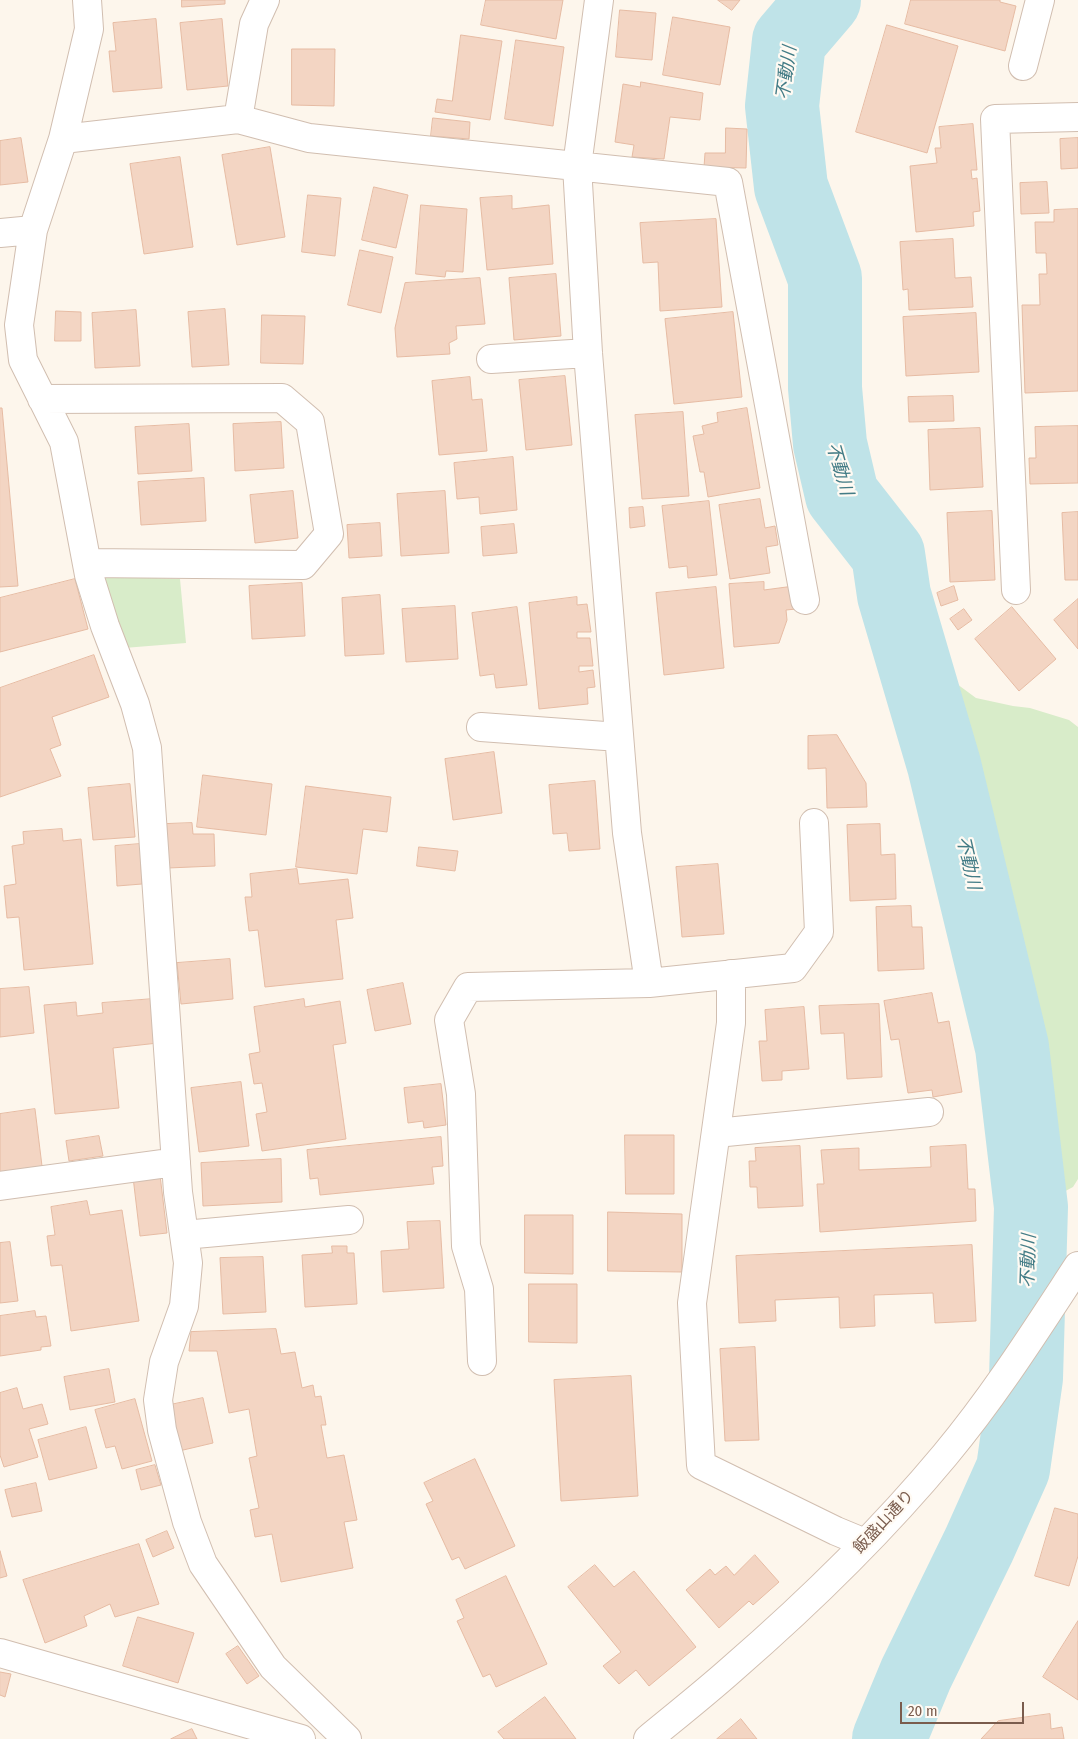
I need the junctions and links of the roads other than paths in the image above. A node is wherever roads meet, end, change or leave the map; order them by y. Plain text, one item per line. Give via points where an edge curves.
1 (87, 0) edge
2 (265, 0) edge
3 (599, 0) edge
4 (1040, 0) edge
5 (1023, 66) dead end
6 (1078, 117) edge
7 (238, 119) junction
8 (64, 139) junction
9 (577, 166) junction
10 (34, 230) junction
11 (0, 233) edge
12 (588, 352) junction
13 (491, 359) dead end
14 (42, 399) junction
15 (87, 563) junction
16 (1016, 590) dead end
17 (805, 600) dead end
18 (481, 728) dead end
19 (619, 736) junction
20 (814, 823) dead end
21 (731, 974) junction
22 (649, 984) junction
23 (929, 1112) dead end
24 (716, 1133) junction
25 (176, 1162) junction
26 (0, 1186) edge
27 (350, 1220) dead end
28 (184, 1235) junction
29 (1078, 1266) edge
30 (482, 1361) dead end
31 (865, 1543) junction
32 (0, 1653) edge
33 (301, 1739) edge
34 (347, 1739) edge
35 (648, 1739) edge

1 - 8 street via 89,29
2 - 7 street via 254,24
3 - 9 street
4 - 5 street
6 - 16 street via 995,119
7 - 8 street
7 - 9 street via 309,138
8 - 10 street
9 - 12 street
9 - 17 street via 728,182
10 - 11 street
10 - 14 street via 19,325 23,360
12 - 13 street
12 - 19 street
14 - 15 street via 64,442
14 - 15 street via 282,398 310,422 328,534 303,565
15 - 25 street via 105,626 148,748
18 - 19 street
19 - 22 street via 627,833
20 - 21 street via 819,932 793,968
21 - 22 street
21 - 24 street via 731,1023
22 - 30 street via 468,987 449,1020 461,1094 466,1246 479,1289
23 - 24 street
24 - 31 street via 692,1303 701,1465
25 - 26 street
25 - 28 street
27 - 28 street
28 - 34 street via 188,1263 184,1306 164,1362 158,1400 162,1430 187,1522 203,1564 273,1667
29 - 31 street, 飯盛山通り via 991,1395 945,1456
31 - 35 street, 飯盛山通り via 797,1612
32 - 33 street

